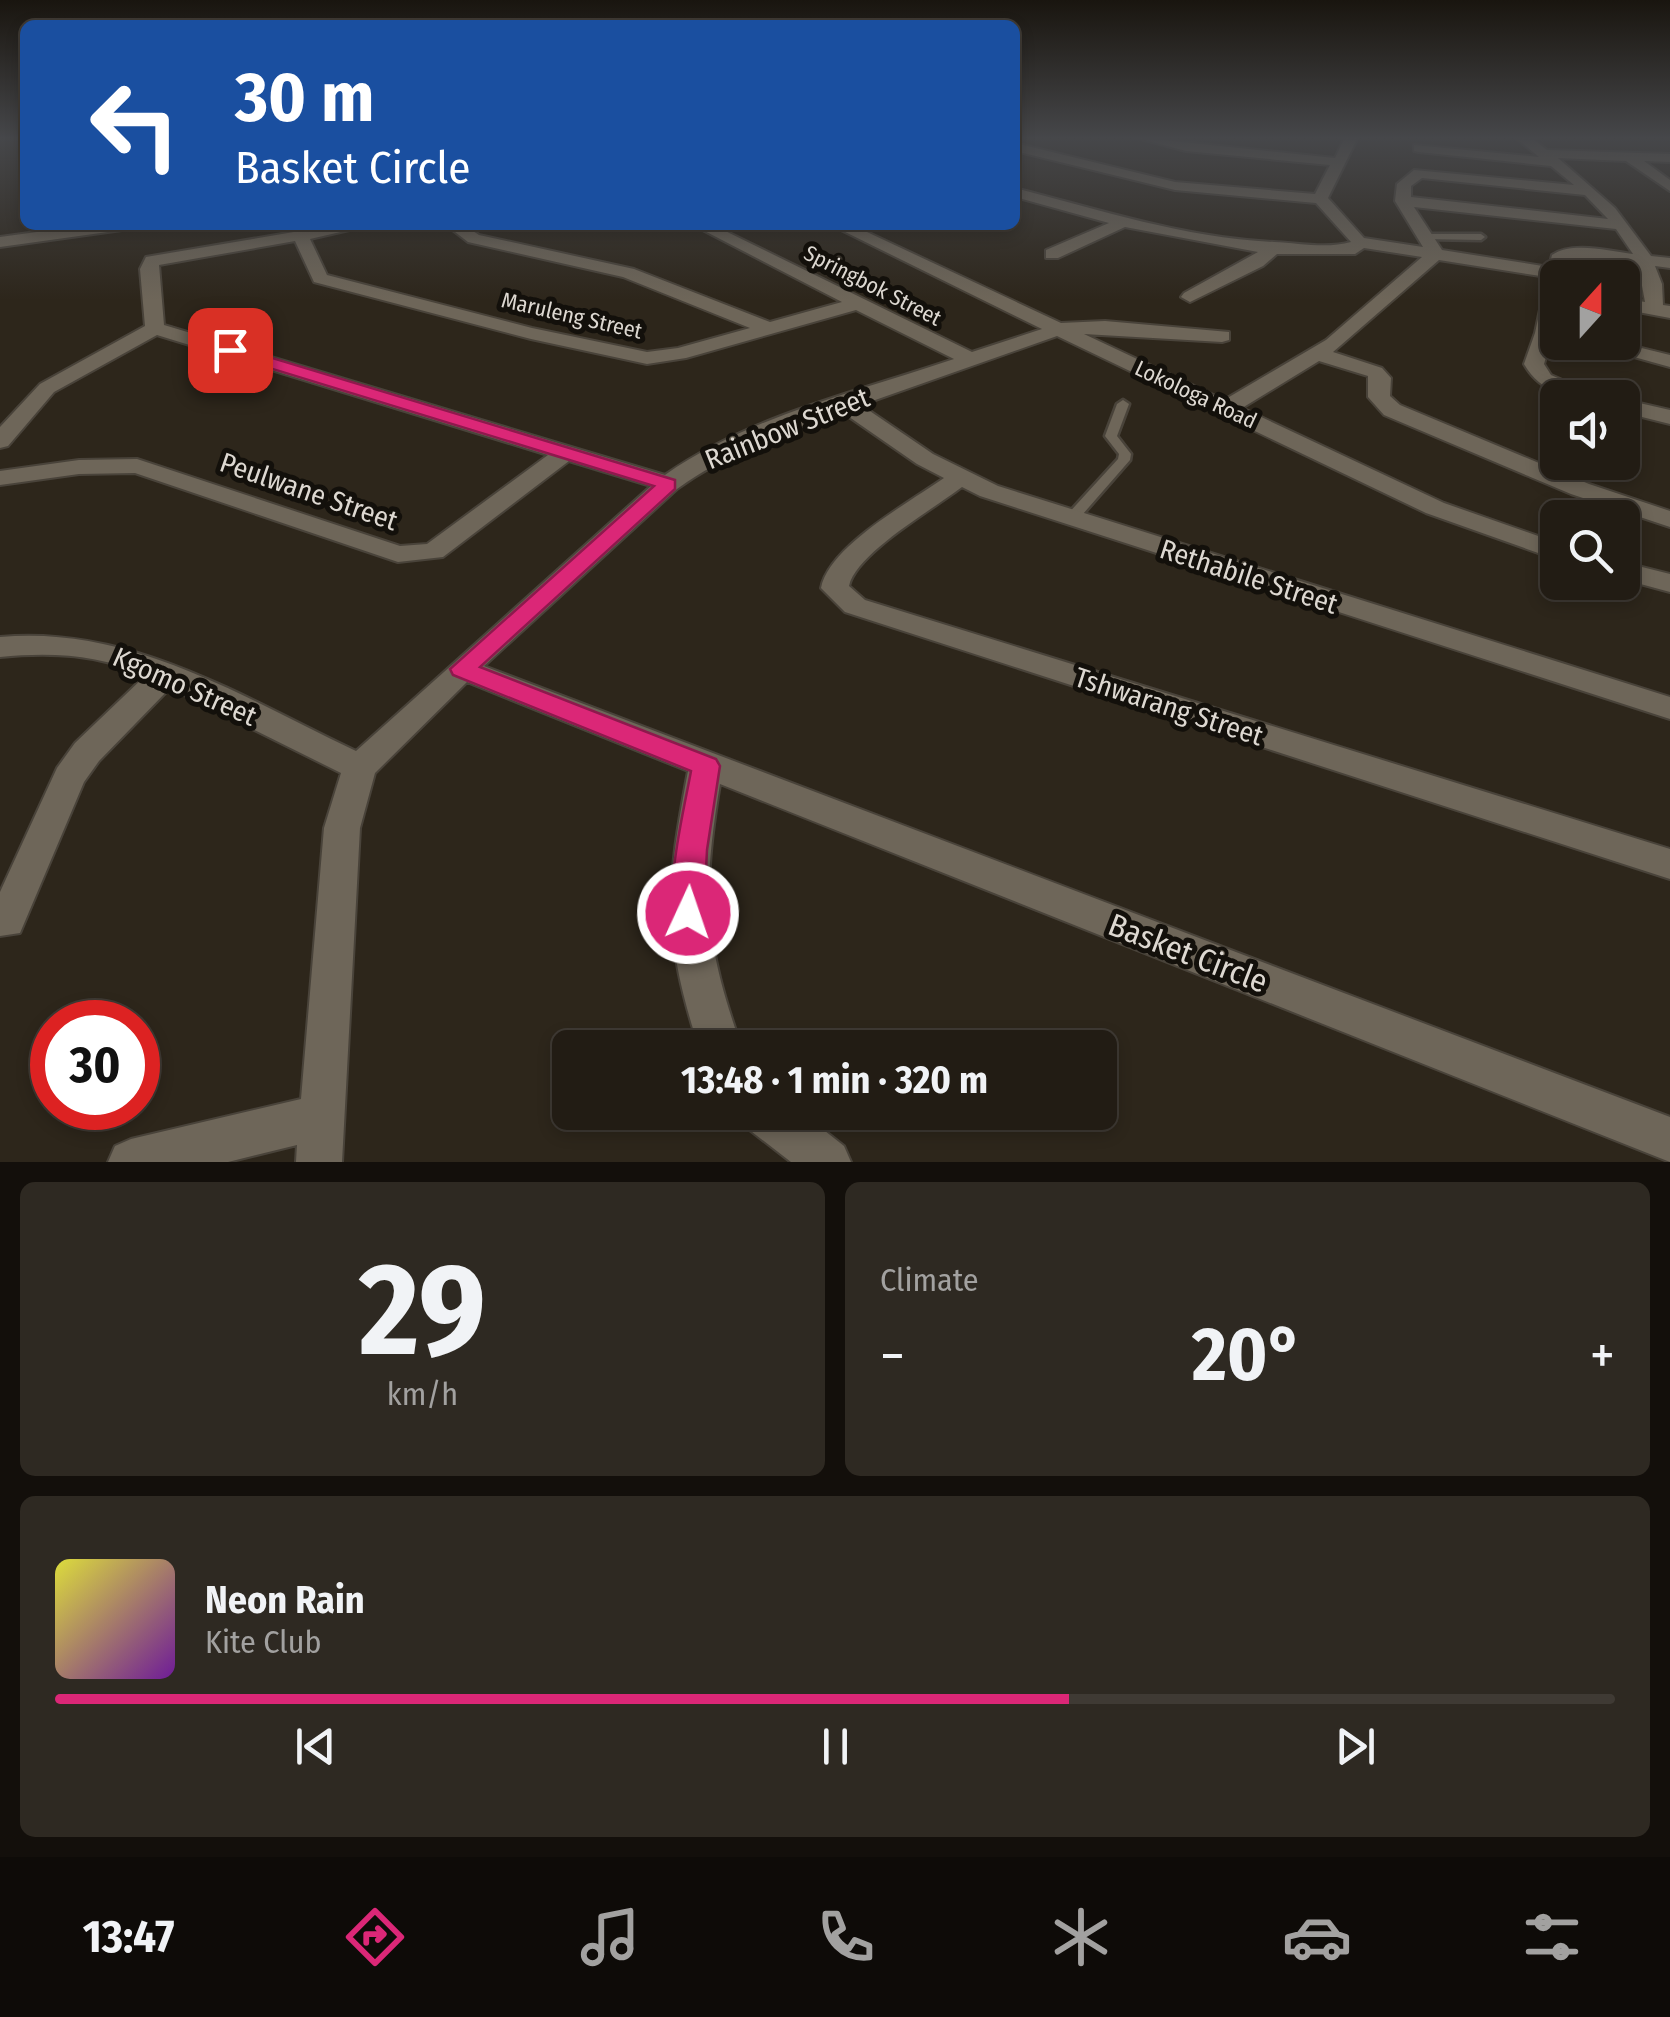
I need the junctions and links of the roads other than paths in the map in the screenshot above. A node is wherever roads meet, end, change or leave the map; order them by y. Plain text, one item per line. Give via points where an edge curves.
1 (1238, 191) edge
2 (1323, 191) edge
3 (1404, 191) edge
4 (1587, 191) edge
5 (1020, 193) edge
6 (1320, 198) junction
7 (1404, 201) junction
8 (1124, 222) junction
9 (1620, 225) junction
10 (86, 230) edge
11 (328, 230) edge
12 (461, 230) edge
13 (711, 230) edge
14 (850, 230) edge
15 (300, 234) junction
16 (1482, 237) dead end
17 (0, 242) edge
18 (1360, 242) junction
19 (1432, 245) junction
20 (1274, 247) junction
21 (1052, 254) dead end
22 (1559, 260) edge
23 (1644, 260) junction
24 (1670, 263) edge
25 (1540, 280) edge
26 (1190, 297) dead end
27 (859, 303) junction
28 (1662, 311) edge
29 (155, 328) junction
30 (768, 328) junction
31 (1060, 329) junction
32 (1148, 331) junction
33 (1222, 336) dead end
34 (1090, 344) junction
35 (1318, 354) junction
36 (1540, 354) edge
37 (1640, 354) edge
38 (972, 360) junction
39 (1670, 361) edge
40 (1547, 380) edge
41 (845, 404) junction
42 (1124, 404) dead end
43 (1226, 408) junction
44 (1640, 410) edge
45 (1670, 417) edge
46 (0, 441) edge
47 (568, 451) junction
48 (0, 478) edge
49 (958, 478) junction
50 (668, 484) junction
51 (1071, 519) junction
52 (1670, 519) edge
53 (1540, 546) edge
54 (1640, 575) edge
55 (1670, 584) edge
56 (0, 647) edge
57 (462, 669) junction
58 (166, 674) junction
59 (1670, 708) edge
60 (706, 766) junction
61 (360, 767) junction
62 (1670, 864) edge
63 (6, 920) dead end
64 (715, 1030) edge
65 (786, 1130) edge
66 (320, 1140) edge
67 (1670, 1140) edge
68 (131, 1162) edge
69 (828, 1162) edge

1 - 6 street
2 - 6 street
3 - 7 street
4 - 9 street
5 - 8 street
6 - 18 street
7 - 9 street
7 - 19 street
8 - 20 street
8 - 21 street
9 - 23 street
10 - 17 street
11 - 15 street
12 - 30 street via 474,240 639,277
13 - 27 street, Springbok Street
14 - 31 street, Lokologa Road
15 - 29 street via 150,264
15 - 30 street, Maruleng Street via 320,278 630,356 663,357
16 - 19 lane
18 - 19 street
18 - 20 street via 1355,249
19 - 25 street
19 - 35 street
20 - 26 street
22 - 23 street via 1568,253
23 - 24 street
23 - 28 street
27 - 30 street, Maruleng Street
27 - 38 street, Springbok Street
29 - 46 street via 47,388
29 - 47 street
31 - 32 street
31 - 34 street, Lokologa Road
31 - 38 street, Rainbow Street
32 - 33 street
32 - 34 street
34 - 43 street, Lokologa Road
35 - 43 street
35 - 52 street via 1379,375 1379,397 1392,410
36 - 40 street via 1536,372
37 - 39 street
38 - 41 street, Rainbow Street
41 - 49 street, Rethabile Street
41 - 50 street, Rainbow Street via 730,445
42 - 51 lane via 1111,436 1124,460
43 - 53 street, Lokologa Road via 1435,508
44 - 45 street
47 - 48 street, Peulwane Street via 434,551 414,555 137,466
47 - 50 street
49 - 51 street, Rethabile Street
49 - 62 street, Tshwarang Street via 845,566 835,588 842,597
50 - 57 street, Rainbow Street
51 - 59 street, Rethabile Street
54 - 55 street
56 - 58 street, Kgomo Street via 102,648
57 - 60 street, Basket Circle
57 - 61 street, Rainbow Street
58 - 61 street, Kgomo Street
58 - 63 street via 69,777
60 - 64 street via 688,913
60 - 67 street, Basket Circle
61 - 66 street, Rainbow Street via 342,828
65 - 69 street
66 - 68 street

